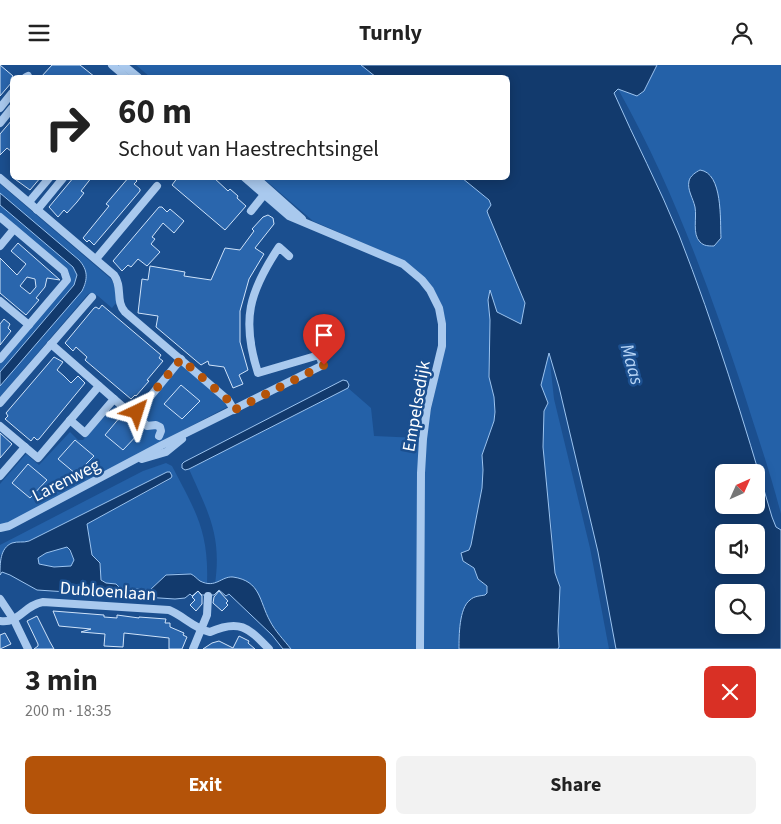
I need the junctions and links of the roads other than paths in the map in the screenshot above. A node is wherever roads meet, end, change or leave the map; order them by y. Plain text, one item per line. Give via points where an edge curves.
1 (112, 65) edge
2 (123, 65) edge
3 (124, 75) edge
4 (136, 75) edge
5 (10, 96) edge
6 (0, 108) edge
7 (10, 110) edge
8 (0, 123) edge
9 (0, 179) edge
10 (47, 180) edge
11 (62, 180) edge
12 (248, 180) edge
13 (257, 180) edge
14 (157, 186) dead end
15 (266, 192) junction
16 (28, 202) junction
17 (37, 210) junction
18 (251, 211) dead end
19 (0, 217) edge
20 (14, 229) junction
21 (0, 246) edge
22 (289, 257) dead end
23 (96, 259) junction
24 (92, 297) dead end
25 (0, 301) edge
26 (29, 325) junction
27 (51, 344) junction
28 (0, 359) edge
29 (181, 359) junction
30 (99, 386) junction
31 (114, 399) junction
32 (0, 403) edge
33 (234, 410) junction
34 (134, 413) junction
35 (70, 420) junction
36 (0, 426) edge
37 (160, 436) dead end
38 (25, 447) junction
39 (0, 476) edge
40 (9, 526) junction
41 (0, 529) edge
42 (0, 534) edge
43 (208, 596) dead end
44 (0, 599) edge
45 (14, 620) junction
46 (0, 621) edge
47 (200, 630) junction
48 (28, 649) edge
49 (193, 649) edge
50 (269, 649) edge
51 (420, 649) edge

1 - 3 street
2 - 4 street
5 - 6 street
7 - 8 street
9 - 16 street
10 - 16 street
11 - 17 street
12 - 15 street
13 - 15 street
14 - 23 street
15 - 18 street
15 - 51 street, Empelsedijk via 307,222 403,264 430,290 436,301 441,316 442,346 422,439
16 - 17 street
17 - 23 street
19 - 20 street
20 - 21 street
20 - 26 street via 67,275 67,280
22 - 33 street, Larenweg via 279,247 255,288 249,311 249,332 258,373 319,355 324,365
23 - 29 street via 118,281 124,312
24 - 27 street
25 - 26 street
26 - 28 street
27 - 30 street
27 - 32 street
29 - 33 street via 228,400
29 - 34 street
30 - 31 street
30 - 35 street
31 - 34 street
31 - 35 street via 85,433
33 - 40 street, Larenweg via 189,433 166,452 136,461
34 - 37 street via 147,426 160,427
35 - 38 street via 38,458
36 - 38 street
38 - 39 street
40 - 41 street, Larenweg
40 - 42 street, Larenweg
43 - 47 street via 207,615
44 - 45 street
45 - 46 street
45 - 47 street, Dubloenlaan via 34,604 43,602 169,610
45 - 48 street
47 - 49 street
47 - 50 street via 210,632 236,625 256,635

